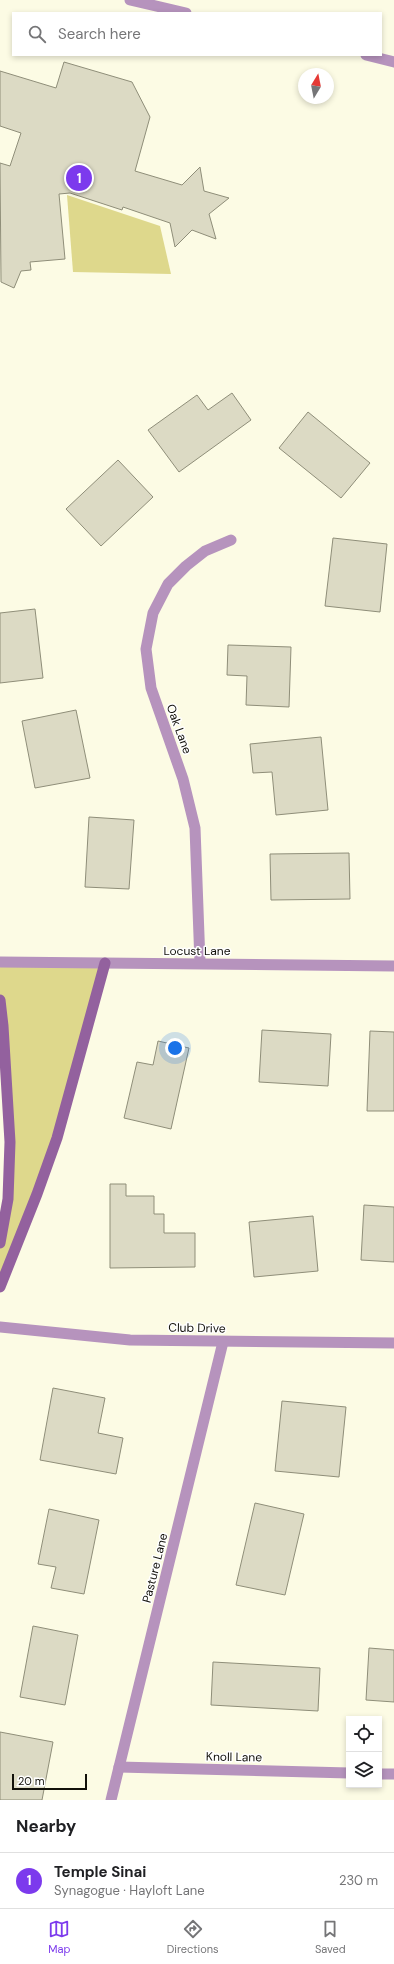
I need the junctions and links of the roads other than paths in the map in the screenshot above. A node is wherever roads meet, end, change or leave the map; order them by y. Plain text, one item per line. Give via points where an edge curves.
1 (130, 0) edge
2 (182, 12) edge
3 (370, 56) edge
4 (394, 62) edge
5 (231, 540) dead end
6 (0, 962) edge
7 (200, 963) junction
8 (105, 964) junction
9 (394, 966) edge
10 (0, 1000) edge
11 (0, 1243) edge
12 (0, 1287) edge
13 (0, 1327) edge
14 (223, 1342) junction
15 (394, 1343) edge
16 (119, 1767) junction
17 (346, 1773) edge
18 (382, 1774) edge
19 (394, 1774) edge
20 (111, 1800) edge

1 - 2 street
3 - 4 street
5 - 7 street, Oak Lane via 205,551 168,584 153,613 146,649 151,688 183,779 195,828
6 - 8 street, Locust Lane
7 - 8 street, Locust Lane
7 - 9 street, Locust Lane
8 - 12 main road via 56,1138
10 - 11 main road via 10,1142 8,1199
13 - 14 street, Club Drive via 130,1340
14 - 15 street, Club Drive
14 - 16 street, Pasture Lane
16 - 17 street, Knoll Lane
16 - 20 street, Pasture Lane
18 - 19 street

